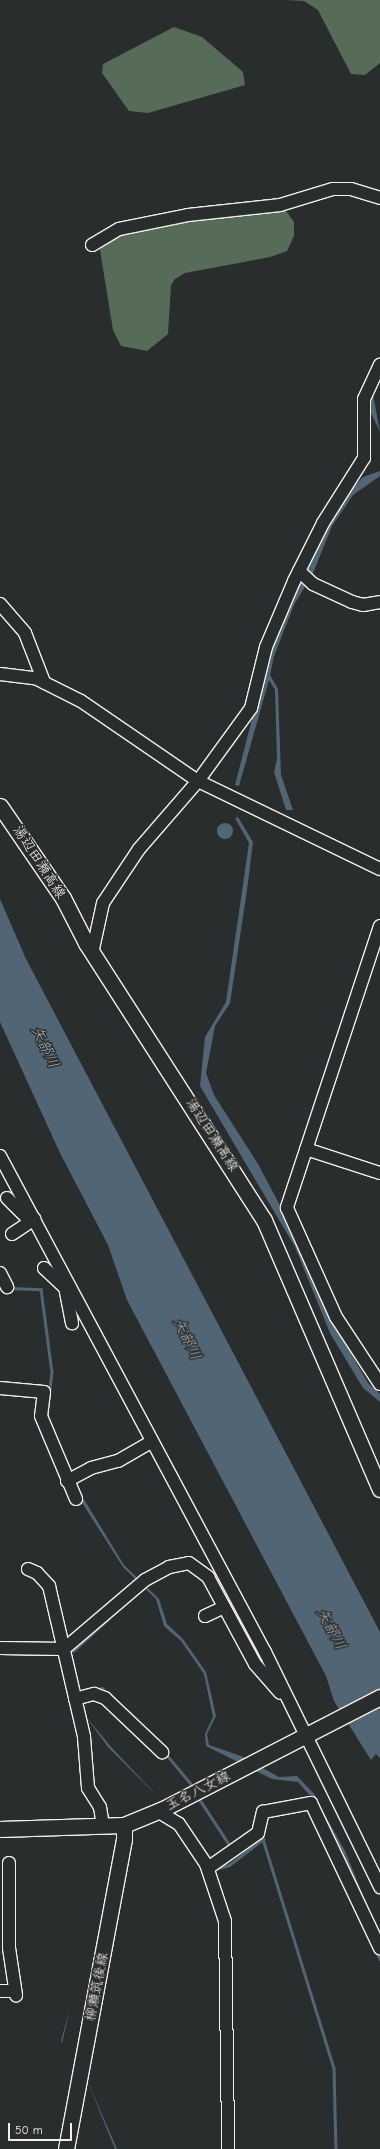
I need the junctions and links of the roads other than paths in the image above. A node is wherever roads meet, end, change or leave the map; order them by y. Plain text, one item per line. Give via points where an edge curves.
1 (380, 198) edge
2 (92, 245) dead end
3 (380, 366) edge
4 (299, 571) junction
5 (380, 602) edge
6 (0, 604) edge
7 (0, 674) edge
8 (44, 682) junction
9 (198, 781) junction
10 (0, 806) edge
11 (380, 869) edge
12 (380, 926) edge
13 (93, 949) junction
14 (306, 1149) junction
15 (0, 1156) edge
16 (380, 1173) edge
17 (7, 1198) dead end
18 (32, 1220) junction
19 (12, 1234) dead end
20 (44, 1268) dead end
21 (0, 1273) edge
22 (7, 1287) dead end
23 (68, 1287) junction
24 (72, 1323) dead end
25 (380, 1384) edge
26 (0, 1388) edge
27 (152, 1441) junction
28 (67, 1481) junction
29 (380, 1489) edge
30 (76, 1499) dead end
31 (28, 1569) dead end
32 (224, 1607) junction
33 (205, 1616) dead end
34 (0, 1648) edge
35 (64, 1648) junction
36 (380, 1697) edge
37 (75, 1699) junction
38 (296, 1714) junction
39 (308, 1734) junction
40 (162, 1752) dead end
41 (164, 1815) dead end
42 (103, 1825) junction
43 (124, 1825) junction
44 (0, 1829) edge
45 (9, 1863) dead end
46 (208, 1868) junction
47 (380, 1887) edge
48 (380, 1948) edge
49 (0, 1991) edge
50 (66, 2149) edge
51 (228, 2149) edge

1 - 2 street via 351,189 333,190 280,205 188,216 119,229
3 - 4 street via 364,399 364,458 323,523
4 - 5 street via 313,584 352,602 363,605
4 - 9 street via 266,647 251,708
6 - 8 street via 25,633
7 - 8 street
8 - 9 street via 81,701
9 - 11 street
9 - 13 street via 139,849 103,903
10 - 13 main road, 湯辺田瀬高線 via 63,898
12 - 14 street
13 - 29 main road, 湯辺田瀬高線 via 264,1220
14 - 16 street
14 - 25 street via 287,1208 336,1318
15 - 18 street
17 - 18 street
18 - 19 street
18 - 23 street
20 - 23 street
21 - 22 street
23 - 24 street
23 - 27 street
26 - 28 street via 44,1392 41,1416
27 - 28 street via 118,1461 91,1468
27 - 38 street
28 - 30 street
31 - 35 street via 37,1573 49,1586
32 - 33 street
32 - 35 street via 208,1577 189,1563 179,1564 145,1580
32 - 38 street via 255,1664
34 - 35 street
35 - 37 street
36 - 39 main road, 玉名八女線
37 - 40 street via 94,1694 105,1698
37 - 42 street via 84,1737 88,1788 100,1807
38 - 39 street
39 - 43 main road, 玉名八女線 via 163,1809
39 - 47 street
41 - 46 street via 179,1824
42 - 43 main road, 玉名八女線
42 - 44 main road, 玉名八女線
43 - 50 main road, 柳瀬筑後線 via 124,1839
45 - 49 street via 9,1948 15,1993
46 - 48 street via 258,1833 263,1812 310,1803
46 - 51 street via 225,1921

